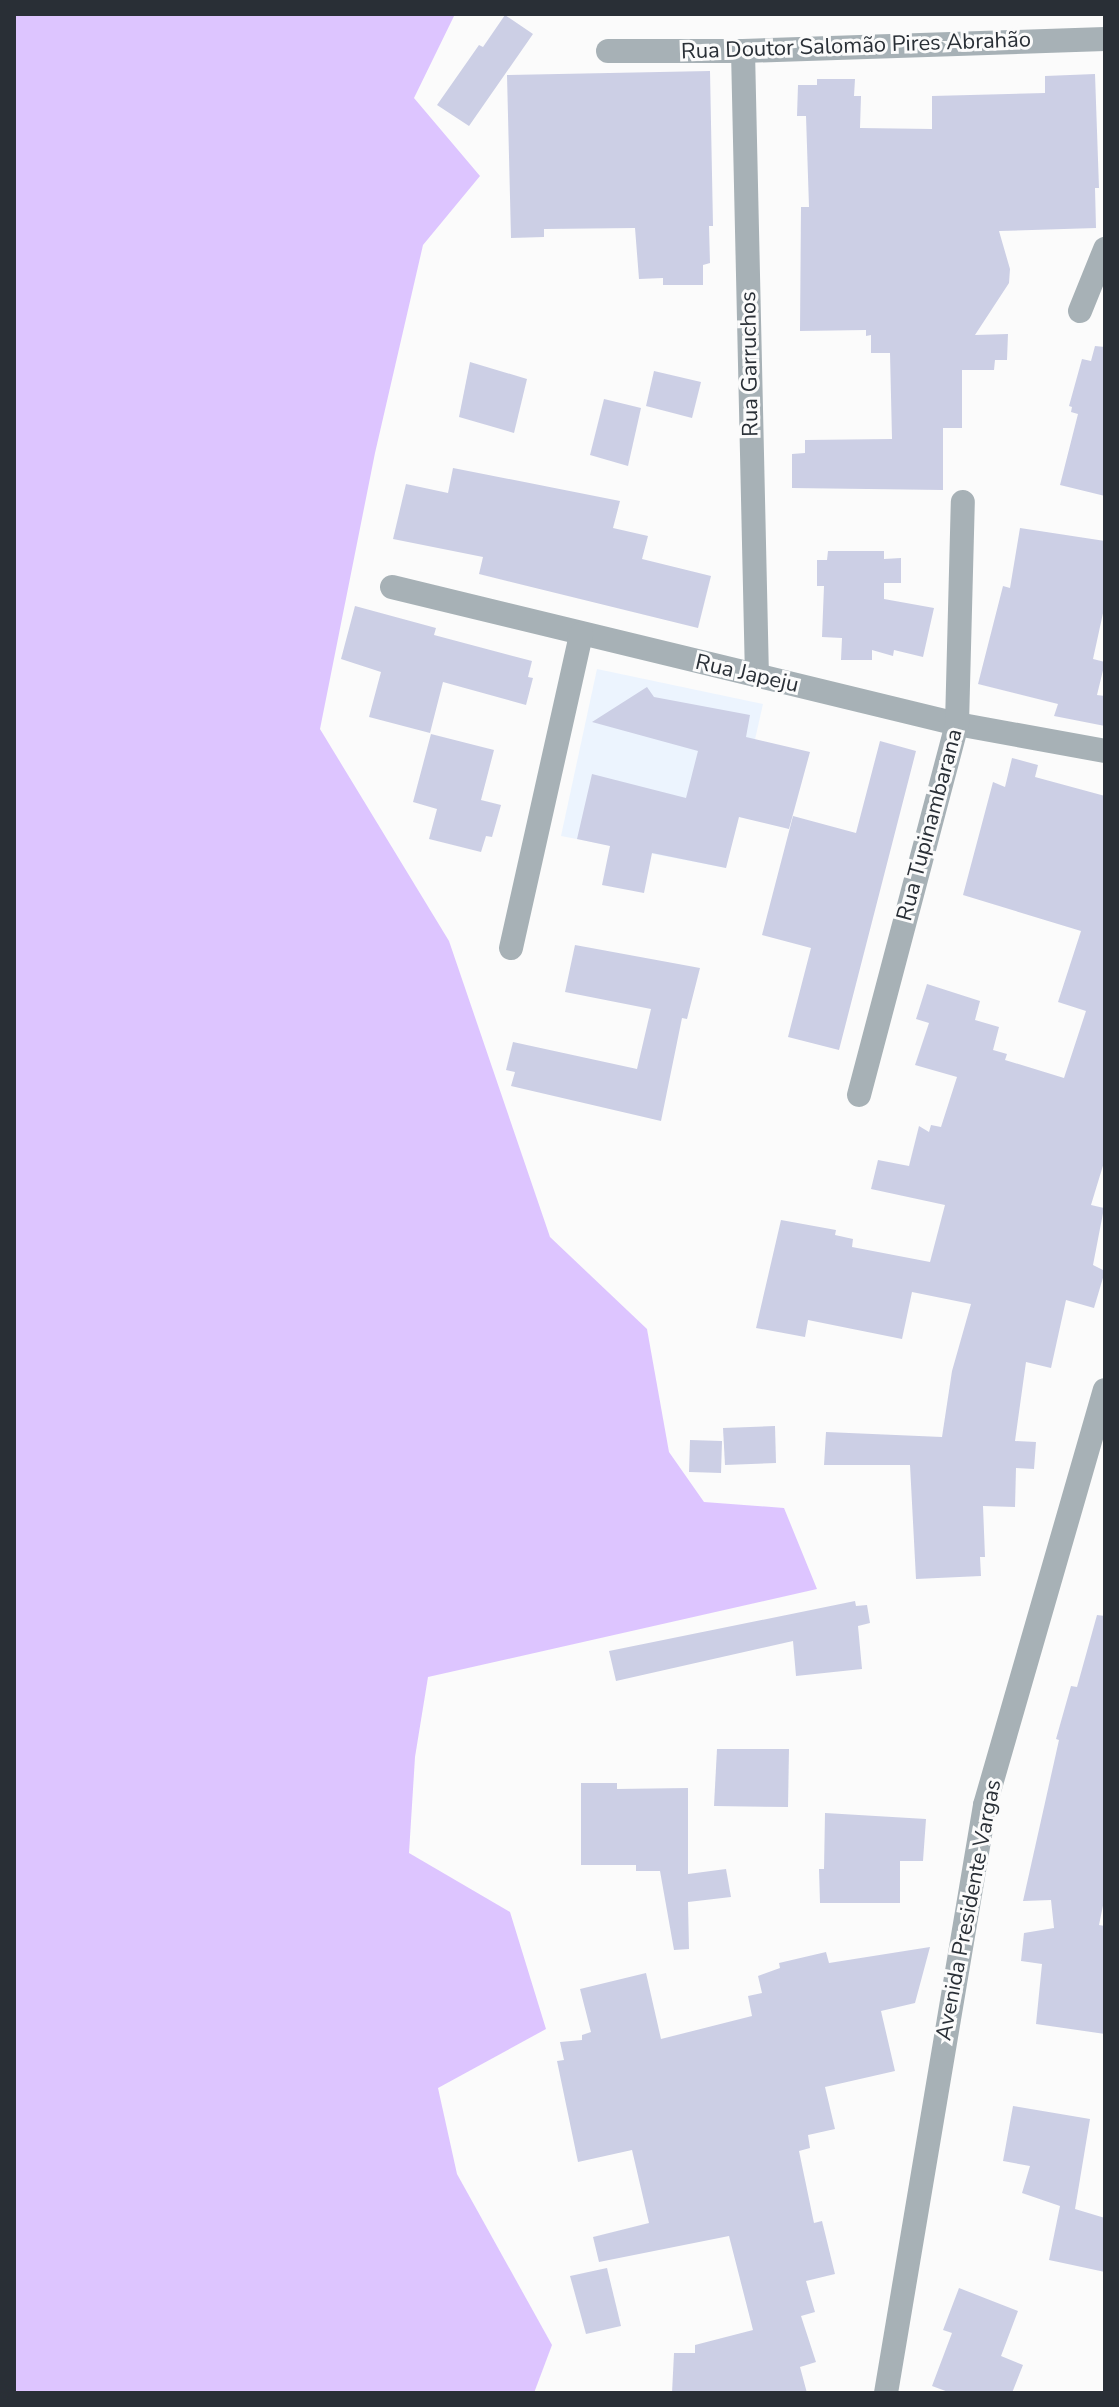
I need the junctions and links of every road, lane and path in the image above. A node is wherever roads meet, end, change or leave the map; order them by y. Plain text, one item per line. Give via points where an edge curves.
1 (1105, 39) edge
2 (608, 51) dead end
3 (743, 51) junction
4 (1105, 249) edge
5 (1080, 311) dead end
6 (963, 502) dead end
7 (392, 587) dead end
8 (581, 634) junction
9 (757, 676) junction
10 (957, 724) junction
11 (1105, 751) edge
12 (511, 948) dead end
13 (859, 1095) dead end
14 (1105, 1390) edge
15 (1100, 1425) edge
16 (886, 2393) edge

1 - 3 street, Rua Doutor Salomão Pires Abrahão
2 - 3 street, Rua Doutor Salomão Pires Abrahão
3 - 9 street, Rua Garruchos
4 - 5 street
6 - 10 street, Rua Tupinambarana
7 - 8 street, Rua Japeju
8 - 9 street, Rua Japeju
8 - 12 street
9 - 10 street, Rua Japeju
10 - 11 street, Rua Japeju
10 - 13 street, Rua Tupinambarana
14 - 15 street, Avenida Presidente Vargas
15 - 16 street, Avenida Presidente Vargas via 985,1805

